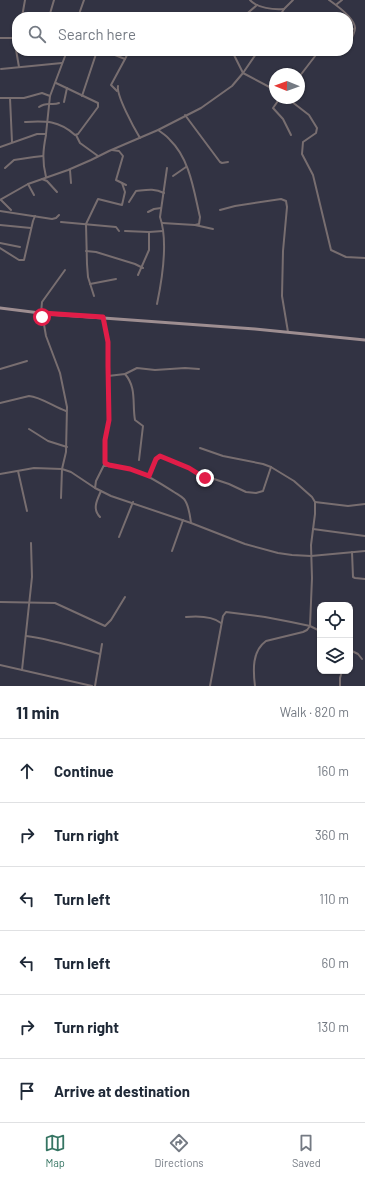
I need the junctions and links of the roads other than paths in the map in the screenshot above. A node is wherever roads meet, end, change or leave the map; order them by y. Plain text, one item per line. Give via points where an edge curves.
1 (25, 0) edge
2 (54, 0) edge
3 (84, 0) edge
4 (250, 0) edge
5 (293, 0) edge
6 (329, 0) edge
7 (342, 0) edge
8 (337, 4) junction
9 (258, 5) junction
10 (284, 9) junction
11 (23, 12) edge
12 (50, 12) edge
13 (80, 12) edge
14 (249, 12) edge
15 (282, 12) edge
16 (344, 12) edge
17 (353, 24) edge
18 (355, 28) joint
19 (353, 34) edge
20 (0, 38) edge
21 (12, 38) edge
22 (18, 56) edge
23 (65, 56) edge
24 (95, 56) edge
25 (118, 56) edge
26 (126, 56) edge
27 (234, 56) edge
28 (255, 56) edge
29 (315, 56) edge
30 (125, 59) junction
31 (62, 63) junction
32 (19, 67) junction
33 (1, 69) edge
34 (305, 69) edge
35 (243, 73) junction
36 (56, 83) junction
37 (118, 86) dead end
38 (269, 87) edge
39 (67, 88) junction
40 (118, 92) junction
41 (50, 96) junction
42 (82, 96) junction
43 (0, 98) edge
44 (10, 98) junction
45 (64, 102) dead end
46 (49, 103) junction
47 (59, 103) dead end
48 (276, 104) edge
49 (295, 104) edge
50 (39, 107) dead end
51 (185, 115) junction
52 (47, 121) junction
53 (25, 122) dead end
54 (158, 130) junction
55 (46, 134) junction
56 (76, 135) junction
57 (292, 135) dead end
58 (140, 138) junction
59 (12, 142) junction
60 (0, 147) edge
61 (111, 150) junction
62 (43, 156) junction
63 (98, 156) junction
64 (228, 162) dead end
65 (186, 167) junction
66 (5, 168) dead end
67 (167, 168) dead end
68 (70, 169) junction
69 (173, 176) dead end
70 (46, 177) junction
71 (41, 179) junction
72 (71, 183) dead end
73 (122, 183) junction
74 (28, 184) junction
75 (126, 185) dead end
76 (57, 192) dead end
77 (164, 193) junction
78 (34, 195) dead end
79 (0, 200) edge
80 (129, 202) dead end
81 (161, 208) junction
82 (11, 210) dead end
83 (220, 210) dead end
84 (0, 211) edge
85 (148, 212) dead end
86 (59, 215) dead end
87 (35, 216) junction
88 (61, 222) dead end
89 (162, 223) junction
90 (86, 224) junction
91 (0, 225) edge
92 (194, 225) junction
93 (31, 228) junction
94 (213, 229) dead end
95 (120, 231) dead end
96 (126, 231) dead end
97 (149, 232) junction
98 (162, 232) junction
99 (0, 244) edge
100 (20, 247) dead end
101 (0, 248) edge
102 (86, 251) junction
103 (365, 258) edge
104 (142, 268) junction
105 (65, 270) dead end
106 (138, 275) dead end
107 (116, 279) dead end
108 (90, 284) junction
109 (94, 296) dead end
110 (157, 304) dead end
111 (0, 308) edge
112 (42, 313) junction
113 (103, 317) junction
114 (288, 332) junction
115 (365, 340) edge
116 (27, 361) dead end
117 (0, 369) edge
118 (199, 369) dead end
119 (125, 374) junction
120 (108, 376) junction
121 (0, 403) edge
122 (67, 411) junction
123 (29, 429) dead end
124 (66, 447) junction
125 (200, 448) dead end
126 (140, 460) dead end
127 (105, 463) junction
128 (109, 465) junction
129 (104, 466) junction
130 (271, 467) junction
131 (62, 469) junction
132 (18, 471) junction
133 (0, 474) edge
134 (149, 476) junction
135 (96, 481) junction
136 (90, 484) junction
137 (95, 488) junction
138 (101, 490) junction
139 (61, 498) dead end
140 (133, 502) junction
141 (314, 502) junction
142 (365, 504) edge
143 (27, 511) dead end
144 (100, 517) dead end
145 (183, 520) junction
146 (191, 523) junction
147 (313, 529) junction
148 (365, 536) edge
149 (118, 537) dead end
150 (31, 543) dead end
151 (172, 551) dead end
152 (365, 551) edge
153 (352, 552) junction
154 (311, 556) junction
155 (365, 579) edge
156 (125, 597) dead end
157 (0, 602) edge
158 (30, 602) junction
159 (186, 618) dead end
160 (222, 620) junction
161 (218, 621) junction
162 (221, 624) junction
163 (310, 626) junction
164 (317, 630) edge
165 (26, 636) junction
166 (102, 644) dead end
167 (353, 652) edge
168 (100, 654) junction
169 (362, 659) dead end
170 (0, 665) edge
171 (22, 670) junction
172 (341, 674) edge
173 (94, 686) edge
174 (210, 686) edge
175 (255, 686) edge
176 (340, 686) edge

1 - 11 street
2 - 12 street
3 - 13 street
4 - 9 street
5 - 10 street
6 - 8 street
7 - 8 street
8 - 16 street
9 - 10 street via 276,10
9 - 14 street
10 - 15 street
17 - 18 street
18 - 19 street
20 - 21 street
22 - 32 street
23 - 31 street
24 - 42 street
25 - 30 street
26 - 30 street
27 - 35 street
28 - 35 street
29 - 34 street
30 - 40 street via 111,85
31 - 32 street
31 - 36 street
32 - 33 street
35 - 38 street
35 - 51 street via 227,90 201,108
36 - 39 street
36 - 41 street
37 - 40 street
39 - 42 street
39 - 45 street
40 - 58 street
41 - 44 street via 42,93 24,98
41 - 46 street
42 - 56 street via 98,106
43 - 44 street
44 - 59 street
46 - 47 street
46 - 50 street
46 - 52 street
48 - 57 street via 274,108
49 - 103 street via 309,115 317,128 316,132 303,142 302,154 312,173 331,250 346,257
51 - 54 street
51 - 64 street via 220,162
52 - 53 street
52 - 55 street
52 - 56 street via 67,128
54 - 58 street
54 - 65 street via 170,139
55 - 59 street via 37,134
55 - 62 street
56 - 63 street via 80,142
58 - 61 street
59 - 60 street
61 - 63 street
61 - 73 street via 119,151 123,156 116,180
62 - 66 street via 14,160
62 - 70 street
63 - 68 street
65 - 69 street
65 - 92 street via 200,217 199,224
67 - 77 street
68 - 70 street
68 - 72 street
70 - 71 street
71 - 74 street
71 - 76 street via 48,181
73 - 75 street
73 - 90 street via 125,192 122,205 98,199
74 - 78 street
74 - 79 street
77 - 80 street via 152,189 136,192
77 - 81 street
79 - 82 street
81 - 85 street
81 - 89 street
83 - 114 street via 281,199 286,201 282,296
84 - 87 street
86 - 87 street via 52,219
87 - 93 street
88 - 90 street
89 - 92 street
89 - 98 street
90 - 95 street via 116,227
90 - 102 street
91 - 93 street
92 - 94 street
93 - 101 street via 23,261
96 - 97 street
97 - 98 street
97 - 104 street via 149,250
98 - 110 street via 164,245
99 - 100 street
102 - 104 street via 103,254
102 - 108 street
104 - 106 street
105 - 112 street via 42,302
107 - 108 street
108 - 109 street
111 - 112 street
112 - 113 street
112 - 122 street via 46,336 60,373
113 - 114 street
113 - 120 street via 108,342
114 - 115 street
116 - 117 street
118 - 119 street via 136,368
119 - 120 street
119 - 126 street via 134,393 135,420 143,426
120 - 127 street via 109,420 105,440
121 - 122 street via 34,396
122 - 124 street
123 - 124 street via 48,441
124 - 131 street
125 - 130 street
127 - 128 street
127 - 129 street
128 - 129 street
128 - 134 street
129 - 135 street
130 - 134 street via 263,491 256,493 205,478 160,456 156,459
130 - 141 street via 294,481
131 - 132 street via 34,468
131 - 136 street
131 - 139 street
132 - 133 street
132 - 143 street
134 - 146 street via 183,499
135 - 136 street
135 - 137 street
136 - 137 street
137 - 138 street
138 - 140 street via 111,496
138 - 144 street via 95,506
140 - 145 street
140 - 149 street
141 - 142 street via 348,506
141 - 147 street
145 - 146 street
145 - 151 street
146 - 154 street via 244,544 278,553
147 - 148 street
147 - 154 street
150 - 158 street
152 - 153 street
153 - 154 street
153 - 155 street via 353,577
154 - 163 street
156 - 158 street via 105,626 55,603
157 - 158 street
158 - 165 street
159 - 161 street via 200,617
160 - 161 street
160 - 162 street
160 - 163 street via 225,613 229,612
161 - 162 street
162 - 174 street
163 - 164 street
163 - 175 street via 303,632 261,644 256,655
165 - 168 street via 72,645
165 - 171 street
166 - 168 street
167 - 169 street
168 - 173 street
170 - 171 street
171 - 173 street
172 - 176 street

